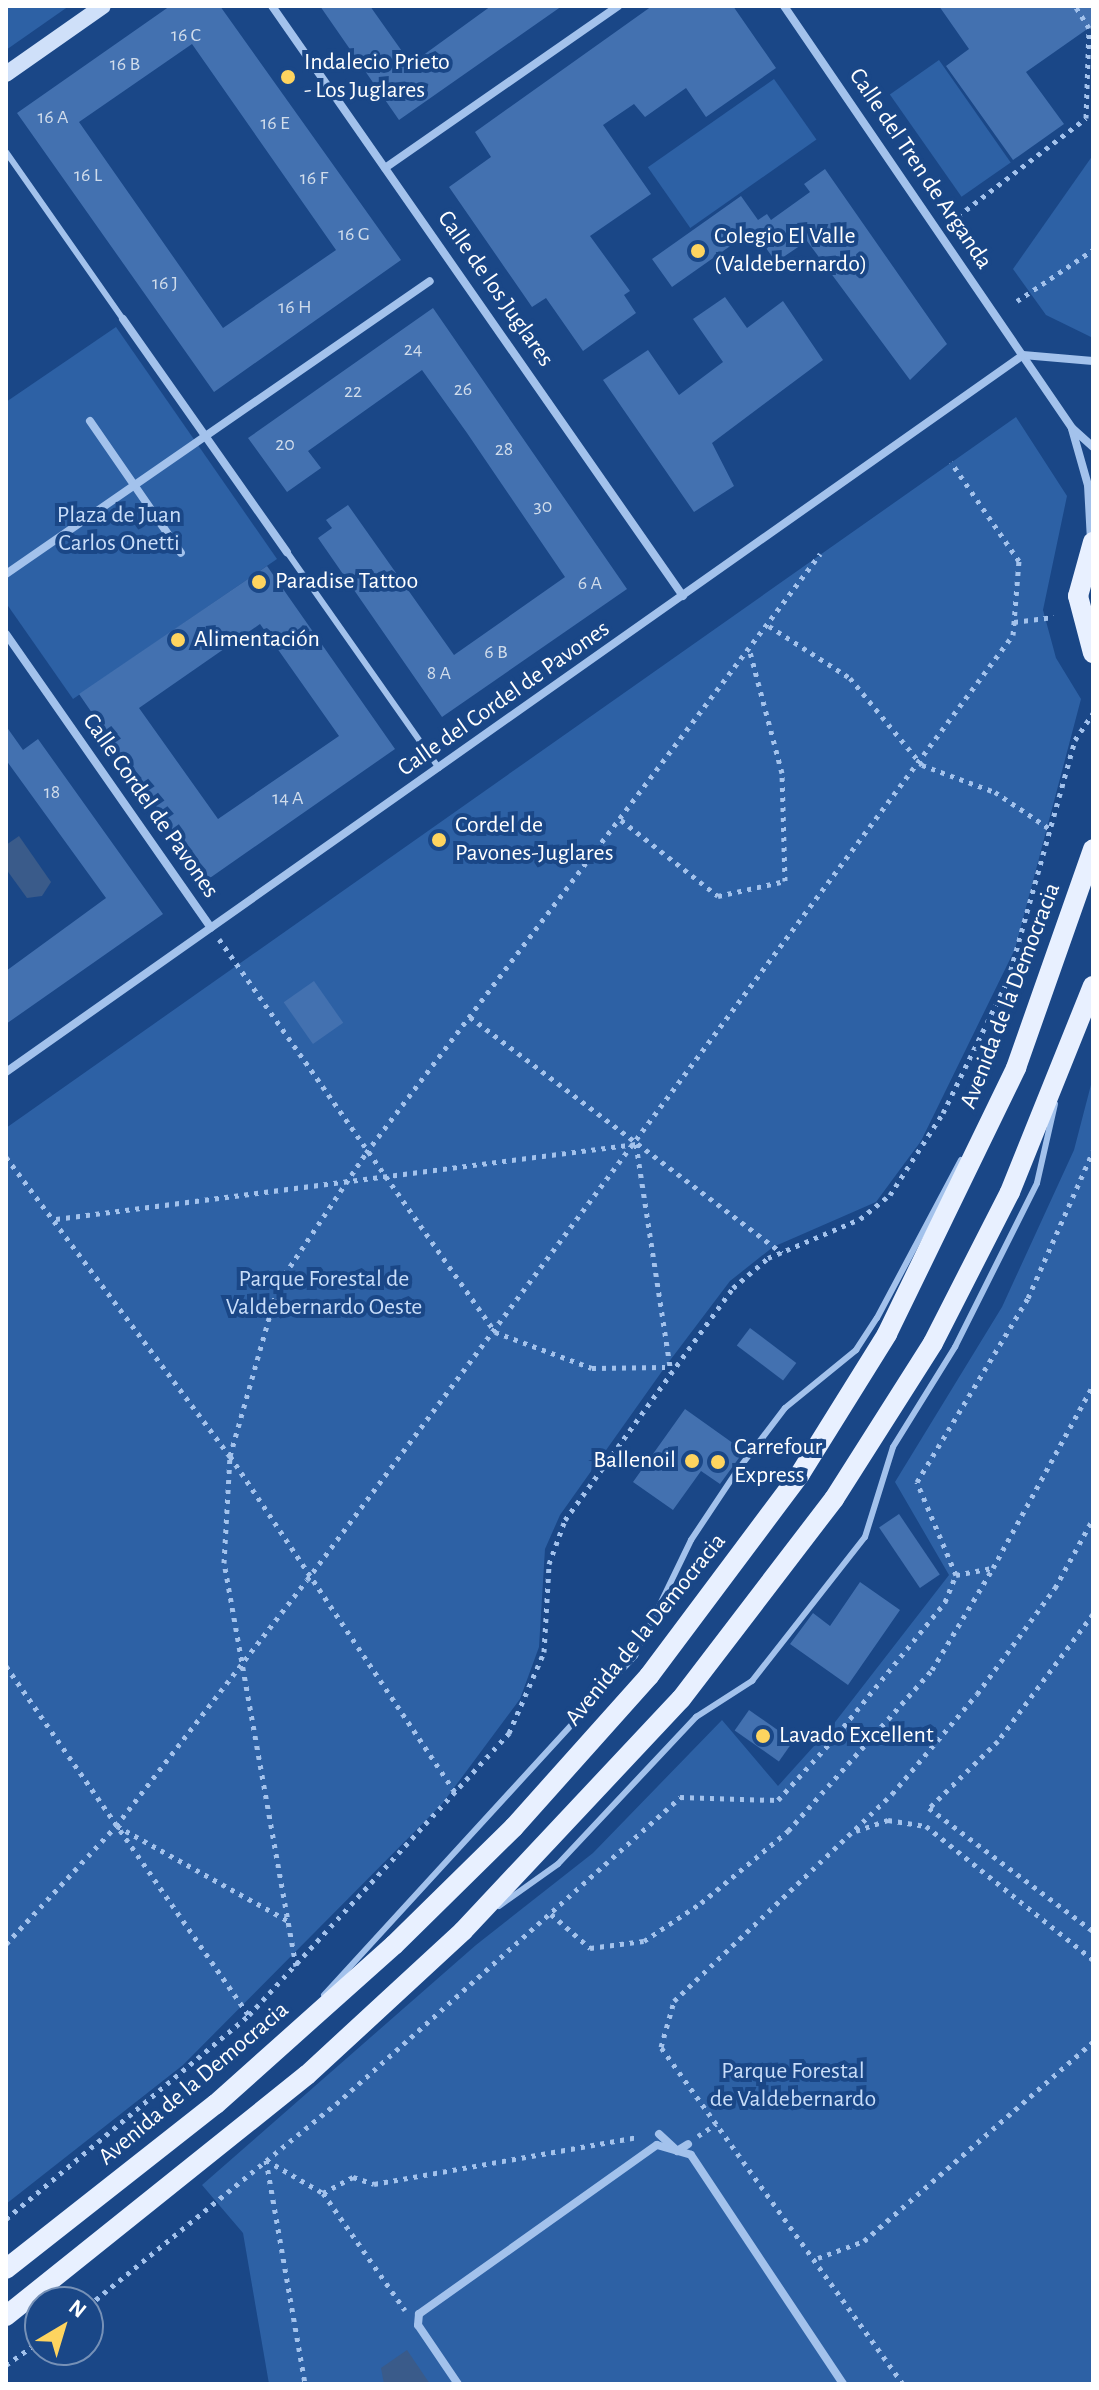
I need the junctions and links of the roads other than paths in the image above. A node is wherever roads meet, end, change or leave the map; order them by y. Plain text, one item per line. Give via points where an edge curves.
1 (103, 6) edge
2 (272, 6) edge
3 (618, 6) edge
4 (784, 6) edge
5 (6, 74) edge
6 (6, 152) edge
7 (385, 168) junction
8 (430, 281) dead end
9 (123, 319) joint
10 (1023, 355) junction
11 (1093, 361) edge
12 (90, 421) dead end
13 (1072, 428) junction
14 (207, 438) junction
15 (1093, 447) edge
16 (134, 485) junction
17 (1092, 543) edge
18 (287, 552) joint
19 (181, 553) dead end
20 (6, 574) edge
21 (683, 596) junction
22 (6, 634) edge
23 (1093, 653) edge
24 (440, 770) junction
25 (1093, 849) edge
26 (211, 928) junction
27 (1093, 986) edge
28 (1016, 1068) junction
29 (6, 1072) edge
30 (1062, 1074) junction
31 (463, 1931) junction
32 (277, 2050) junction
33 (659, 2134) road end
34 (688, 2144) dead end
35 (677, 2151) junction
36 (6, 2269) edge
37 (6, 2316) edge
38 (458, 2384) edge
39 (843, 2384) edge

1 - 5 street
2 - 7 street, Calle de los Juglares
3 - 7 street
4 - 10 street, Calle del Tren de Arganda
6 - 9 lane
7 - 21 street, Calle de los Juglares
8 - 14 street
9 - 14 street
10 - 11 street
10 - 13 street, Calle del Tren de Arganda
10 - 21 street, Calle del Cordel de Pavones
12 - 16 street
13 - 15 street, Calle del Tren de Arganda
13 - 17 street, Calle del Tren de Arganda via 1088,485
14 - 16 street
14 - 18 street
16 - 19 street
16 - 20 street
17 - 23 main road via 1078,596
18 - 24 lane
21 - 24 street, Calle del Cordel de Pavones
22 - 26 street, Calle Cordel de Pavones
24 - 26 street, Calle del Cordel de Pavones
25 - 28 main road, Avenida de la Democracia
26 - 29 street, Calle del Cordel de Pavones
27 - 30 main road
28 - 32 lane via 877,1318 856,1350 785,1408 737,1471 691,1540 635,1656
28 - 32 main road, Avenida de la Democracia via 887,1334 800,1474 649,1676 514,1827
30 - 31 main road via 933,1343 834,1499 681,1699
30 - 31 lane via 1037,1183 955,1347 893,1447 865,1537 752,1681 696,1717 558,1864
31 - 37 main road via 240,2132
32 - 36 main road, Avenida de la Democracia
33 - 35 street
34 - 35 street
35 - 38 street via 657,2145 414,2313
35 - 39 street via 691,2155

